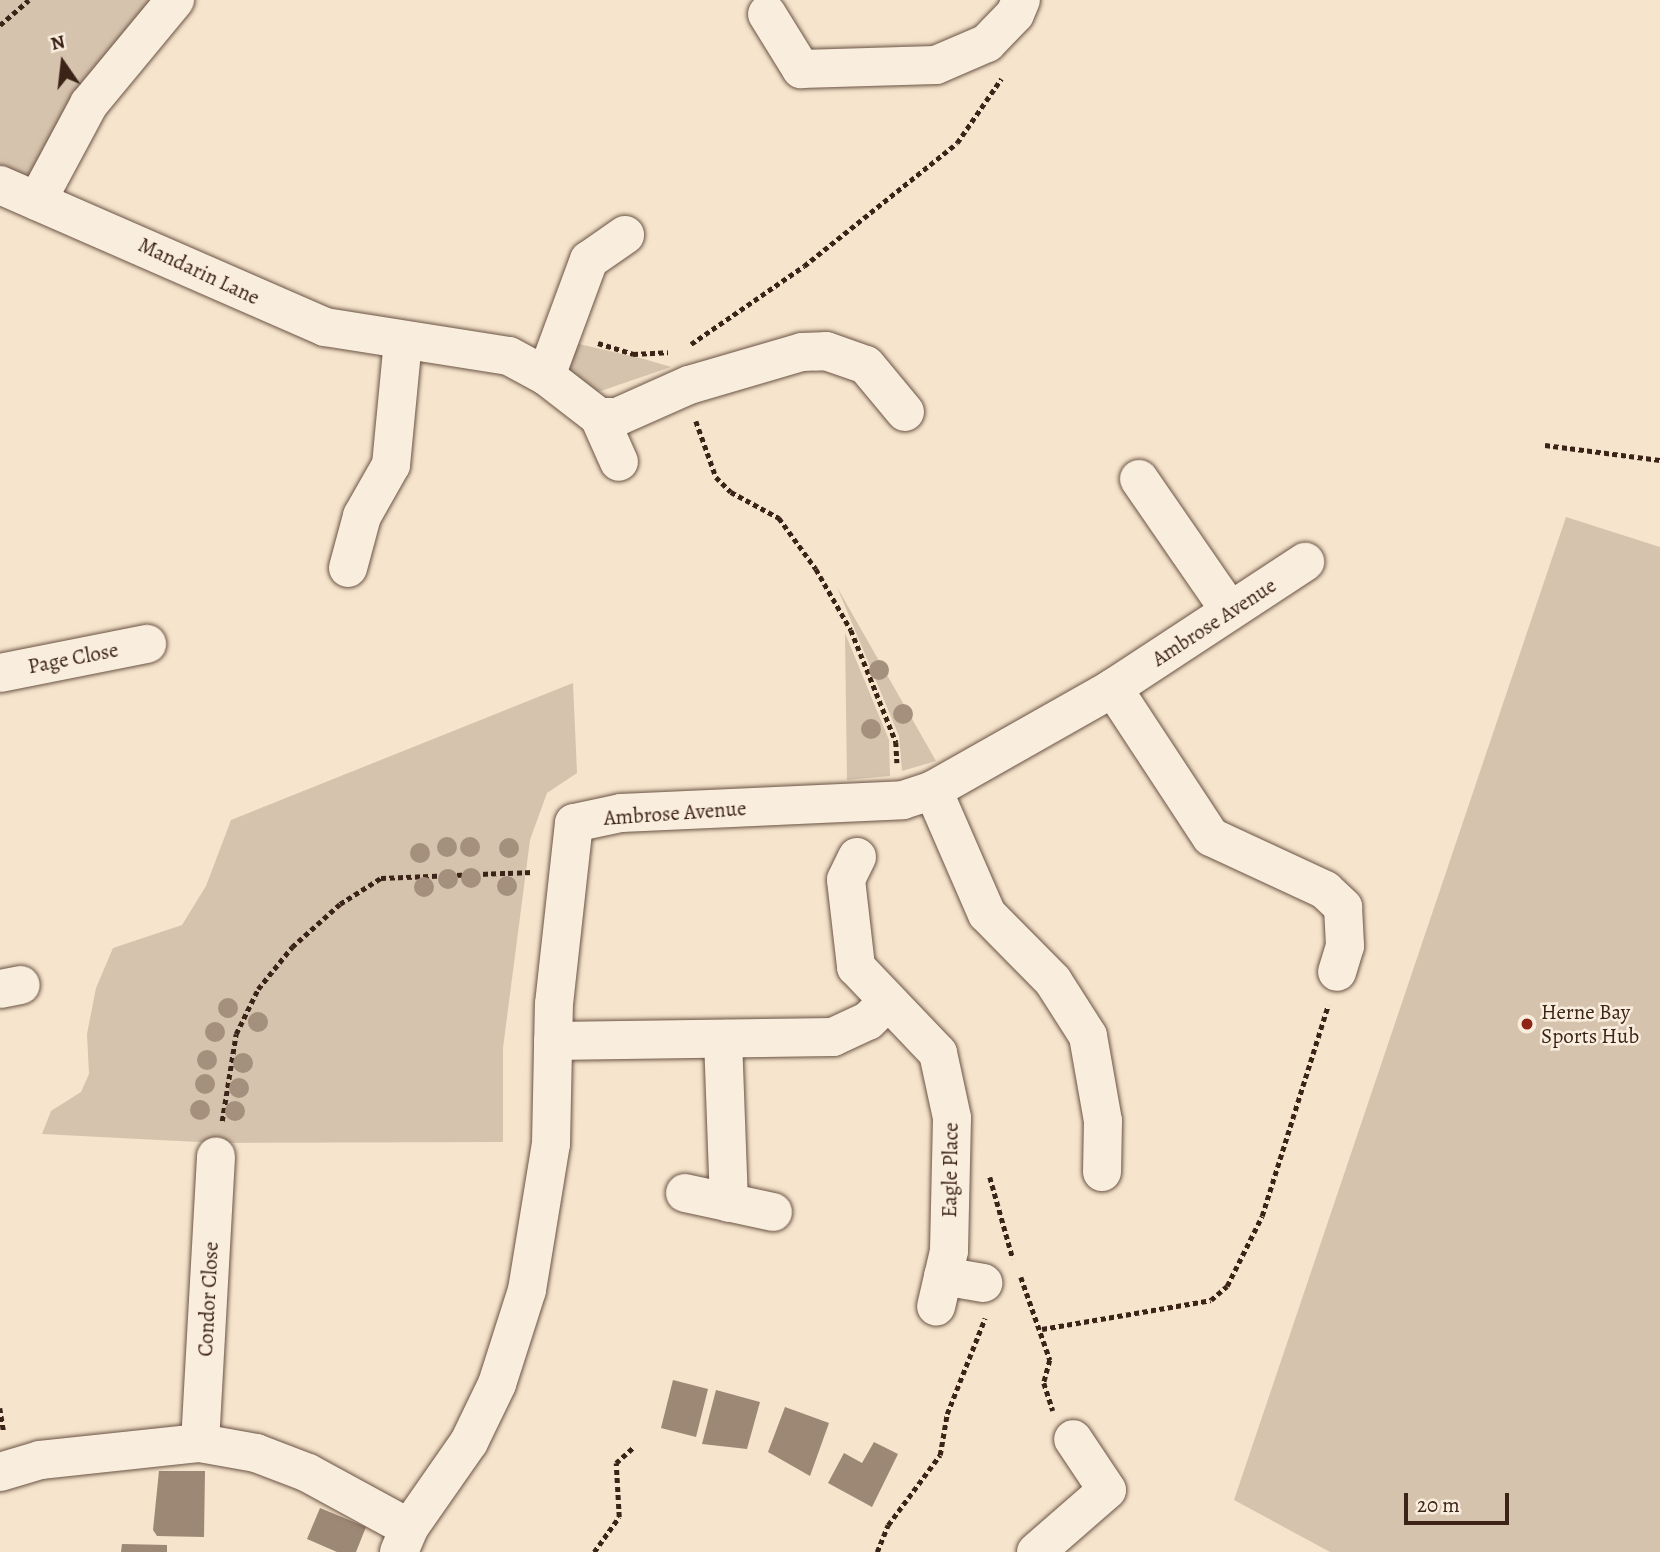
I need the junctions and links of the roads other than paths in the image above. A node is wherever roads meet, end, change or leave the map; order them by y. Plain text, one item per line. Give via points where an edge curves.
1 (176, 0) edge
2 (1021, 0) edge
3 (767, 13) dead end
4 (0, 185) edge
5 (37, 201) junction
6 (625, 234) dead end
7 (403, 341) junction
8 (546, 376) junction
9 (905, 412) dead end
10 (600, 417) junction
11 (619, 462) dead end
12 (1139, 479) dead end
13 (1306, 562) dead end
14 (348, 568) dead end
15 (1230, 611) junction
16 (147, 644) dead end
17 (0, 673) edge
18 (1113, 688) junction
19 (918, 795) junction
20 (857, 857) dead end
21 (1337, 972) road end
22 (888, 1001) junction
23 (723, 1038) junction
24 (553, 1041) junction
25 (216, 1156) road end
26 (1101, 1172) dead end
27 (685, 1193) dead end
28 (729, 1203) junction
29 (773, 1212) dead end
30 (985, 1298) road end
31 (1073, 1439) road end
32 (200, 1443) junction
33 (0, 1472) edge
34 (404, 1540) edge
35 (1036, 1552) edge

1 - 5 street via 89,104
2 - 3 street via 1015,14 986,43 936,65 801,69
4 - 5 street, Mandarin Lane
5 - 7 street, Mandarin Lane via 325,327
6 - 8 street via 589,260
7 - 8 street, Mandarin Lane via 509,356
7 - 14 street via 391,465 362,516
8 - 10 street, Mandarin Lane
9 - 10 street via 866,365 826,351 802,352 690,385 617,416
10 - 11 street, Mandarin Lane
12 - 15 street
13 - 15 street, Ambrose Avenue
15 - 18 street, Ambrose Avenue
16 - 17 street, Page Close
18 - 19 street, Ambrose Avenue
18 - 21 street via 1211,837 1325,890 1343,907 1345,946
19 - 24 street, Ambrose Avenue via 621,813 574,823
19 - 26 street via 987,914 1054,981 1088,1036 1103,1121
20 - 22 street, Eagle Place via 846,880 856,967
22 - 23 street via 868,1021 833,1037
22 - 30 street, Eagle Place via 938,1053 952,1118 949,1251 940,1291
23 - 24 street
23 - 28 street
24 - 34 street, Ambrose Avenue via 551,1144 527,1290 497,1384 469,1443
25 - 32 street, Condor Close
27 - 28 street
28 - 29 street
31 - 35 street via 1107,1490
32 - 33 street via 40,1460
32 - 34 street via 256,1453 308,1474

